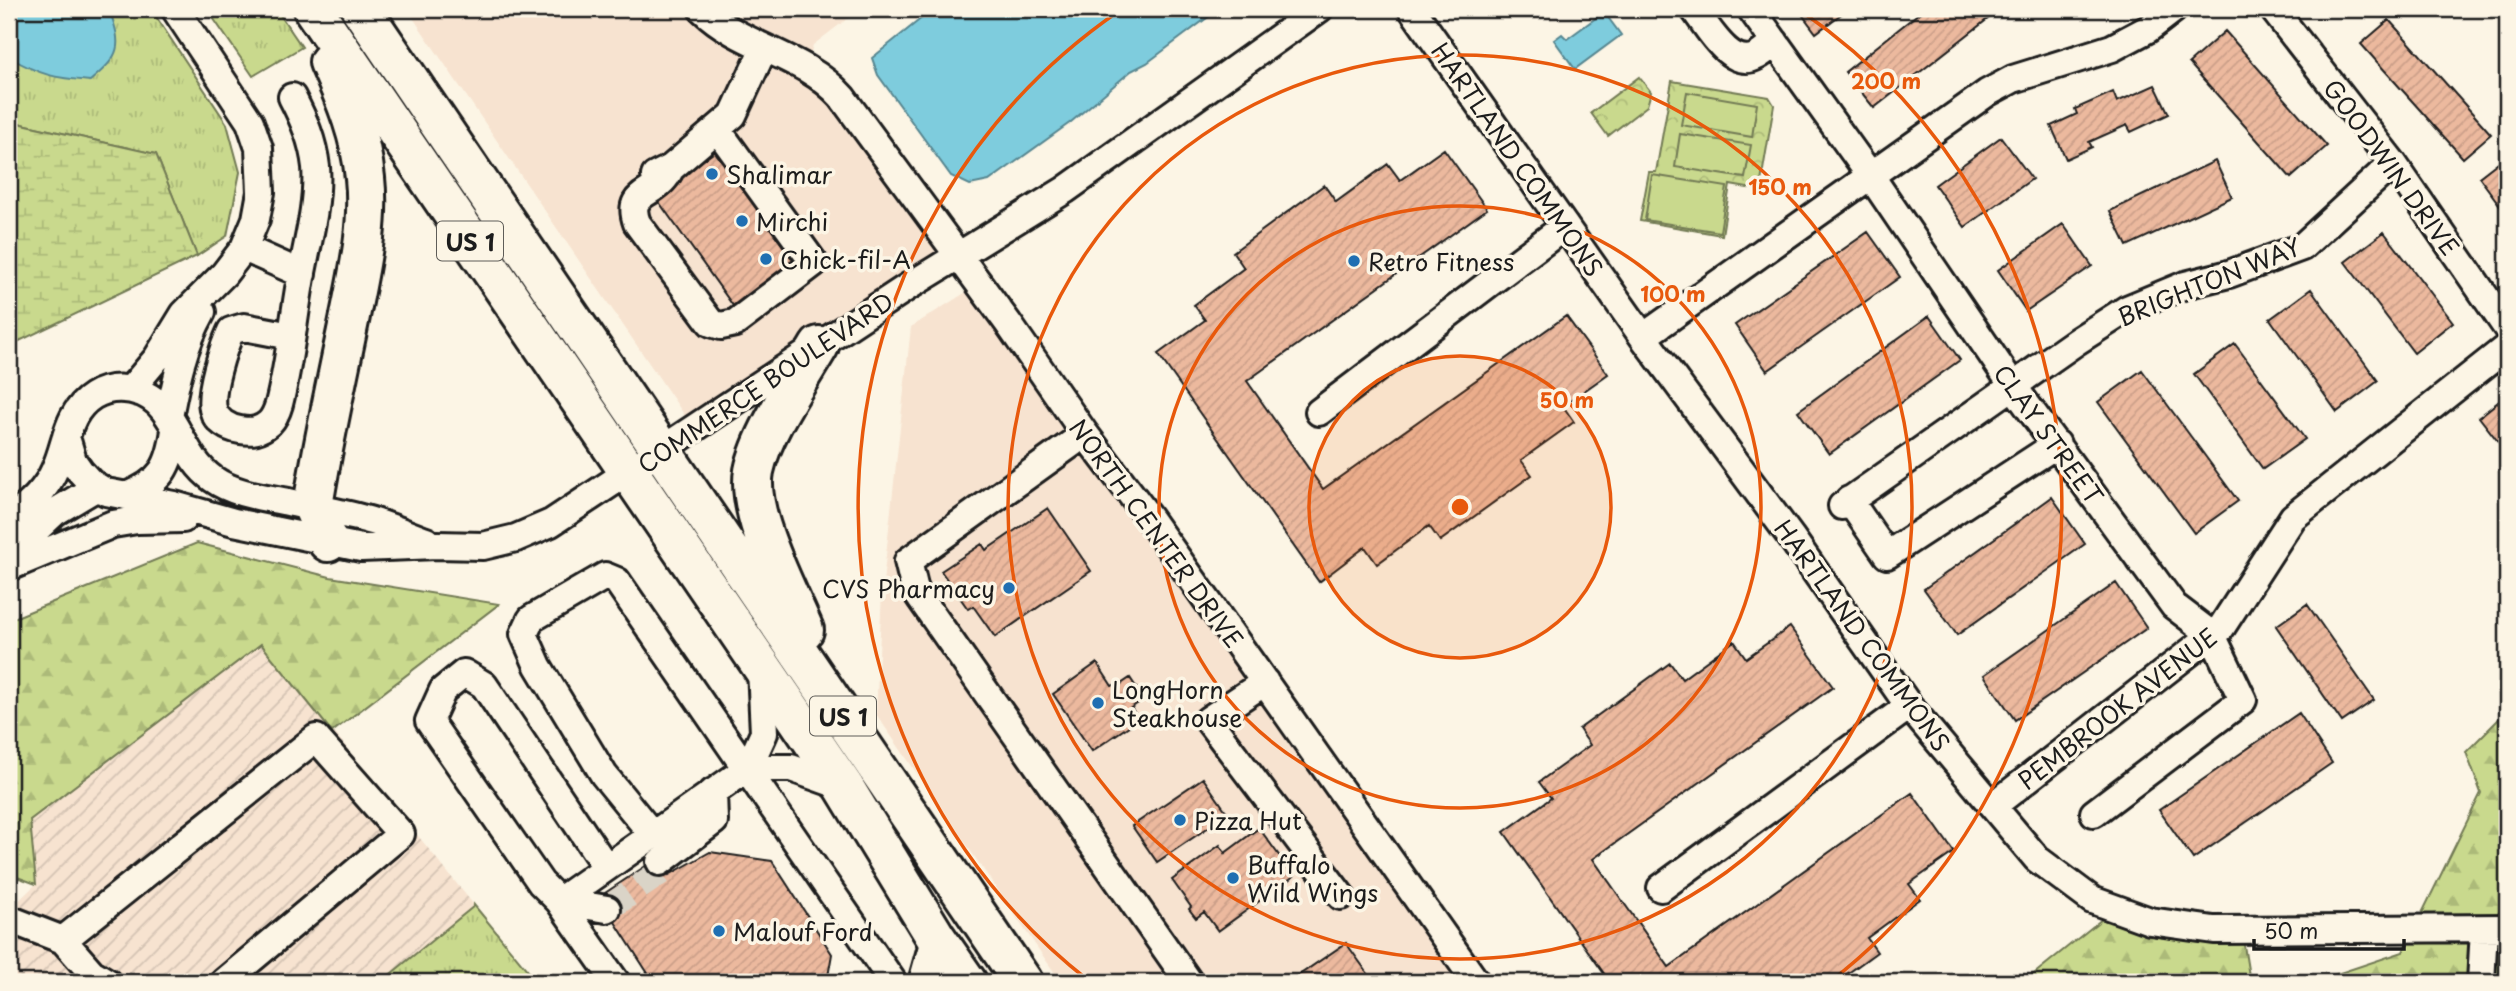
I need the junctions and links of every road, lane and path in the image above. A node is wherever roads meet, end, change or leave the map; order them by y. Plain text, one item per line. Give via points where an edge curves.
1 (175, 9) edge
2 (305, 9) edge
3 (313, 9) edge
4 (361, 9) edge
5 (702, 9) edge
6 (1319, 9) edge
7 (1412, 9) edge
8 (1694, 9) edge
9 (1751, 9) edge
10 (2174, 9) edge
11 (2273, 9) edge
12 (1775, 42) junction
13 (764, 48) junction
14 (292, 97) dead end
15 (718, 129) junction
16 (2393, 163) junction
17 (1870, 175) junction
18 (1565, 226) junction
19 (244, 248) junction
20 (958, 257) junction
21 (224, 274) junction
22 (302, 274) junction
23 (2507, 328) edge
24 (291, 336) dead end
25 (1643, 337) junction
26 (819, 346) junction
27 (2507, 346) edge
28 (2013, 386) junction
29 (131, 389) junction
30 (1319, 412) dead end
31 (172, 424) junction
32 (1085, 435) junction
33 (66, 437) junction
34 (2057, 444) junction
35 (662, 450) junction
36 (628, 473) junction
37 (97, 487) junction
38 (126, 496) junction
39 (313, 507) junction
40 (9, 519) edge
41 (234, 522) junction
42 (328, 542) junction
43 (437, 545) junction
44 (9, 555) edge
45 (9, 567) edge
46 (2213, 635) junction
47 (761, 663) junction
48 (1265, 682) junction
49 (1909, 706) junction
50 (838, 709) junction
51 (748, 768) junction
52 (844, 787) junction
53 (713, 792) junction
54 (1993, 806) junction
55 (2094, 813) dead end
56 (652, 834) junction
57 (663, 866) tunnel mouth
58 (606, 867) junction
59 (1661, 888) dead end
60 (1341, 897) dead end
61 (559, 901) junction
62 (605, 905) tunnel mouth
63 (9, 919) edge
64 (2496, 928) edge
65 (935, 936) junction
66 (63, 940) junction
67 (107, 982) edge
68 (223, 982) edge
69 (616, 982) edge
70 (893, 982) edge
71 (922, 982) edge
72 (967, 982) edge
73 (1023, 982) edge
74 (1189, 982) edge
75 (1475, 982) edge
76 (2481, 982) edge

1 - 19 street via 255,134 261,192
2 - 39 highway via 354,122 366,198 357,282
3 - 36 highway, US 1
4 - 35 highway, US 1
5 - 13 street, NORTH CENTER DRIVE via 725,29
6 - 20 street, COMMERCE BOULEVARD via 1065,190
7 - 18 street, HARTLAND COMMONS
8 - 12 street via 1729,54 1755,58
9 - 12 street, CLAY STREET
10 - 17 street via 2130,40 2013,79 1987,93
11 - 16 street, GOODWIN DRIVE
12 - 17 street, CLAY STREET
13 - 15 street via 740,103
13 - 20 street, NORTH CENTER DRIVE via 817,74 835,89
14 - 22 street via 310,132 316,169
15 - 15 street via 632,193 623,212 634,239 673,292 692,298 711,323 721,326 735,323 814,263
16 - 23 street, GOODWIN DRIVE
16 - 28 street, BRIGHTON WAY via 2302,247 2127,309
17 - 25 street
17 - 28 street, CLAY STREET
18 - 25 street, HARTLAND COMMONS
18 - 30 street
19 - 21 street
19 - 22 street
20 - 26 street, COMMERCE BOULEVARD
20 - 32 street, NORTH CENTER DRIVE
21 - 29 street via 184,314
21 - 31 street via 188,341 179,367
22 - 24 street
25 - 49 street, HARTLAND COMMONS
26 - 35 street, COMMERCE BOULEVARD
26 - 50 highway via 764,442 753,484 765,539
27 - 46 street, PEMBROOK AVENUE via 2293,517
28 - 34 street, CLAY STREET
28 - 34 street, BRIGHTON WAY via 1846,503 1886,555
29 - 31 street via 152,398
29 - 33 street via 107,390 88,400 75,415
31 - 38 street via 171,455 163,472 148,486
31 - 39 street, COMMERCE BOULEVARD via 197,464 219,483 236,491
32 - 48 street, NORTH CENTER DRIVE
32 - 74 street via 908,561 921,599
33 - 37 street via 80,471
33 - 40 street via 48,484
34 - 46 street, CLAY STREET via 2174,606
35 - 36 street, COMMERCE BOULEVARD
35 - 50 highway, US 1
36 - 43 street, COMMERCE BOULEVARD via 551,523 516,538 483,546
36 - 47 highway, US 1
37 - 38 street
37 - 44 street via 55,512
38 - 41 street, COMMERCE BOULEVARD
39 - 42 highway
39 - 43 street, COMMERCE BOULEVARD via 365,519
41 - 42 street, COMMERCE BOULEVARD
41 - 45 street via 167,519 113,524
42 - 43 street, COMMERCE BOULEVARD via 361,548
46 - 54 street, PEMBROOK AVENUE
46 - 55 street, CLAY STREET via 2244,700
47 - 51 street via 764,733
47 - 52 highway, US 1
48 - 60 street via 1208,720
48 - 75 street, NORTH CENTER DRIVE
49 - 54 street, HARTLAND COMMONS
49 - 59 street
50 - 73 highway, US 1
51 - 52 street via 791,768
51 - 53 street
51 - 56 street via 617,580 605,576 531,619 524,634 538,666 604,775
51 - 70 street
52 - 65 highway, US 1
53 - 56 street
53 - 57 street via 714,821
54 - 64 street, HARTLAND COMMONS via 2037,859 2092,900 2150,921 2214,930
56 - 58 street
58 - 61 street
58 - 61 street via 484,685 464,673 443,690 429,721 541,883
61 - 62 street
61 - 69 street
63 - 66 street
64 - 76 street
65 - 71 street
65 - 72 highway, US 1
66 - 67 street via 92,973
66 - 68 street via 316,738 401,834

